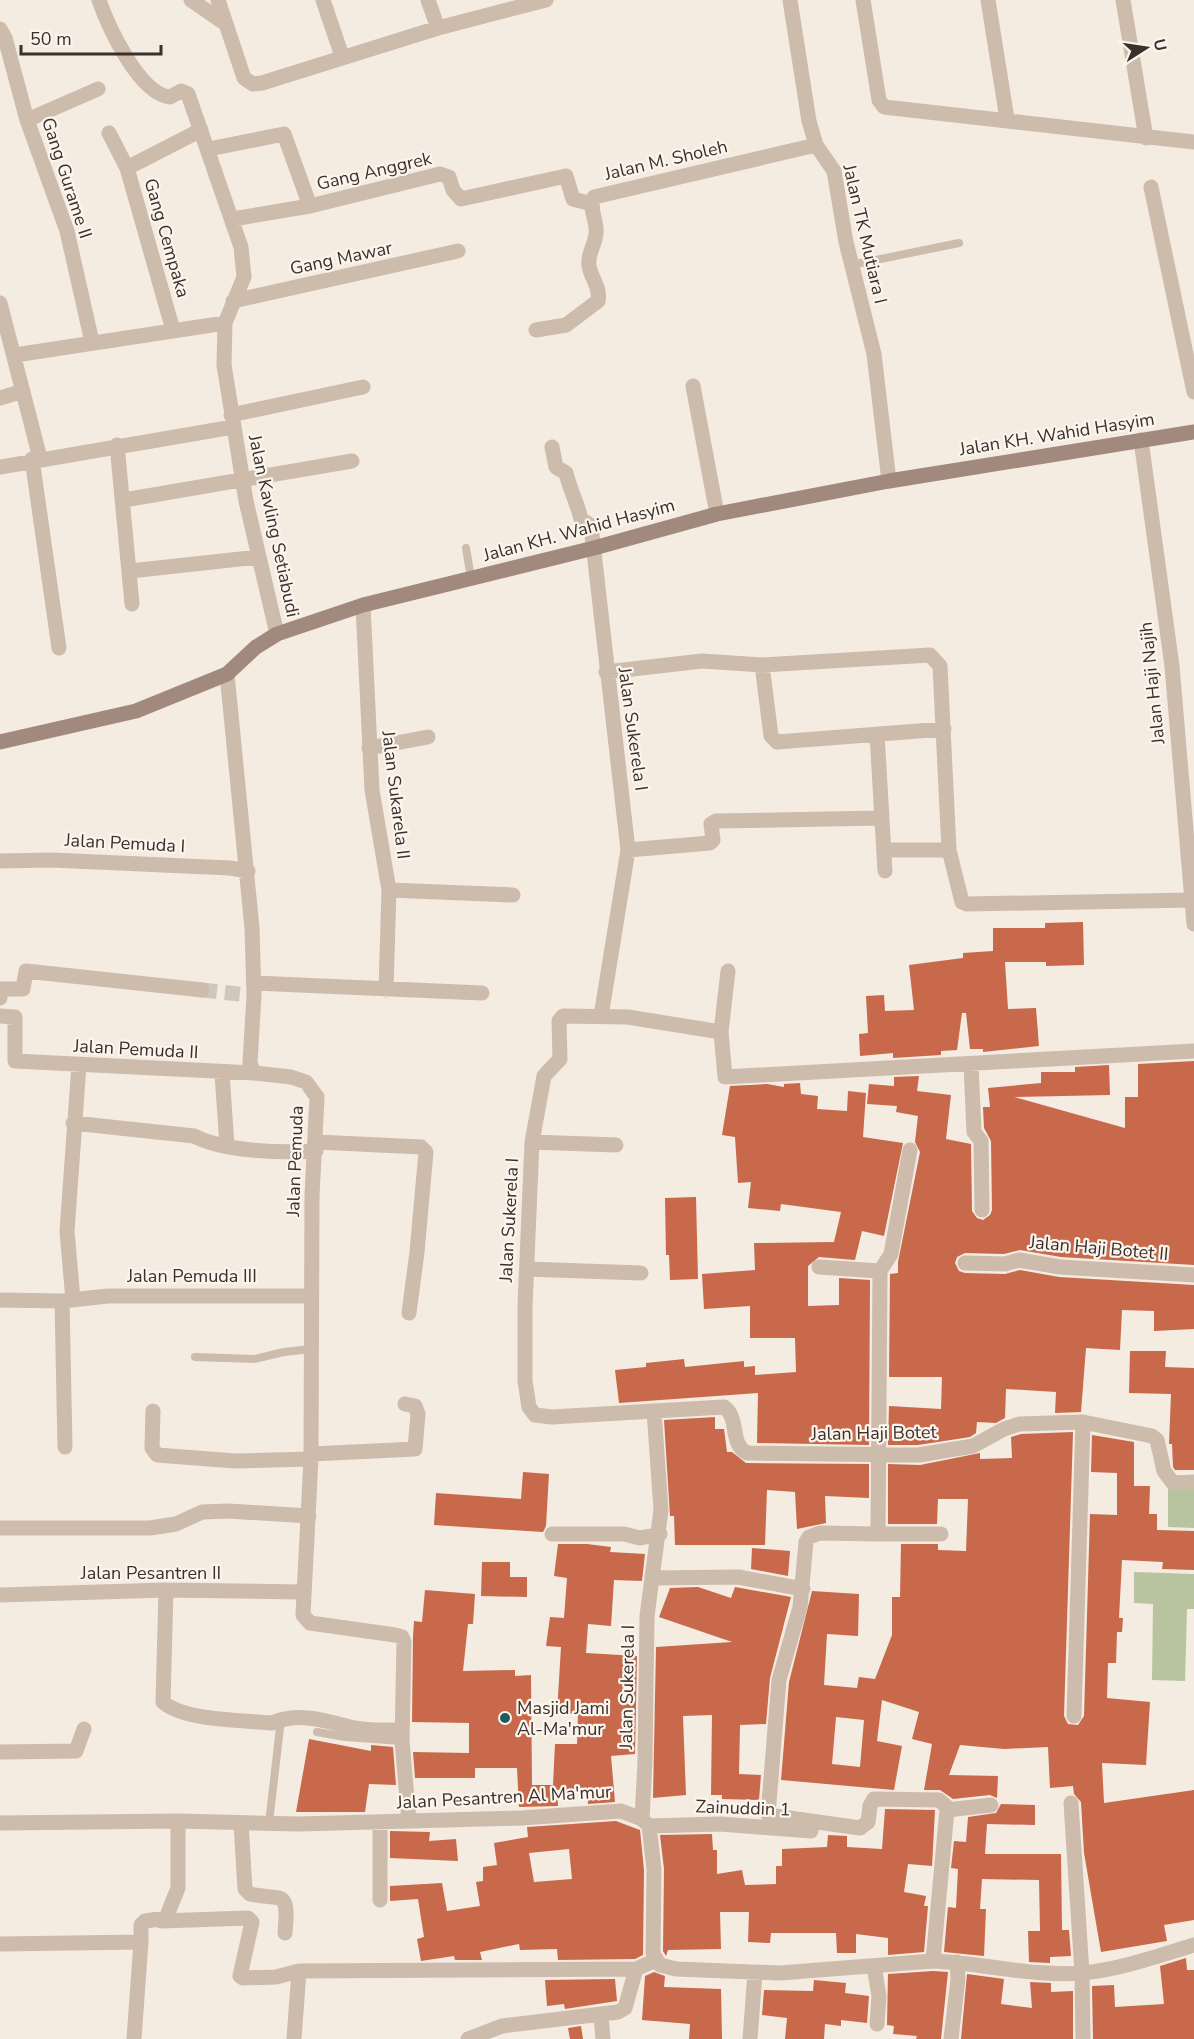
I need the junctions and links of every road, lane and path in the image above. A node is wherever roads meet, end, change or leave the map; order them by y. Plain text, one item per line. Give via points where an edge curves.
1 (99, 0) edge
2 (191, 0) edge
3 (218, 0) edge
4 (323, 0) edge
5 (428, 0) edge
6 (790, 0) edge
7 (863, 0) edge
8 (988, 0) edge
9 (1123, 0) edge
10 (539, 1) edge
11 (226, 24) junction
12 (438, 28) junction
13 (0, 29) edge
14 (342, 56) junction
15 (98, 89) dead end
16 (1007, 119) junction
17 (27, 120) junction
18 (201, 130) junction
19 (109, 133) dead end
20 (1146, 138) junction
21 (1194, 142) edge
22 (816, 145) junction
23 (209, 149) junction
24 (127, 168) junction
25 (1151, 187) dead end
26 (592, 204) junction
27 (310, 206) junction
28 (232, 219) junction
29 (959, 243) dead end
30 (458, 251) dead end
31 (851, 265) junction
32 (233, 301) junction
33 (0, 303) edge
34 (225, 322) junction
35 (4, 329) edge
36 (173, 330) junction
37 (536, 330) dead end
38 (92, 342) junction
39 (15, 355) junction
40 (693, 386) dead end
41 (363, 387) dead end
42 (23, 391) junction
43 (1194, 392) edge
44 (0, 398) edge
45 (232, 421) junction
46 (1194, 432) edge
47 (1141, 440) junction
48 (117, 445) junction
49 (552, 447) dead end
50 (36, 459) junction
51 (352, 461) dead end
52 (0, 466) edge
53 (242, 479) junction
54 (889, 480) junction
55 (124, 500) junction
56 (717, 514) junction
57 (466, 548) dead end
58 (594, 548) junction
59 (260, 556) junction
60 (130, 571) junction
61 (471, 578) junction
62 (132, 604) dead end
63 (363, 605) junction
64 (277, 634) junction
65 (59, 648) dead end
66 (762, 665) junction
67 (606, 672) junction
68 (227, 674) junction
69 (944, 729) junction
70 (877, 734) junction
71 (428, 737) dead end
72 (0, 742) edge
73 (369, 748) junction
74 (1188, 792) edge
75 (881, 818) junction
76 (628, 850) junction
77 (885, 850) junction
78 (949, 850) junction
79 (0, 861) edge
80 (248, 871) junction
81 (885, 871) dead end
82 (389, 890) junction
83 (513, 895) dead end
84 (1192, 900) junction
85 (1194, 924) edge
86 (728, 971) dead end
87 (202, 990) tunnel mouth
88 (386, 990) junction
89 (252, 991) junction
90 (482, 993) dead end
91 (0, 998) edge
92 (0, 1016) edge
93 (601, 1016) junction
94 (721, 1032) junction
95 (1194, 1052) edge
96 (79, 1065) junction
97 (971, 1065) junction
98 (222, 1073) junction
99 (254, 1073) junction
100 (73, 1124) junction
101 (532, 1142) junction
102 (616, 1145) dead end
103 (227, 1146) junction
104 (316, 1146) junction
105 (910, 1150) dead end
106 (982, 1210) dead end
107 (965, 1263) dead end
108 (819, 1267) dead end
109 (526, 1269) junction
110 (880, 1271) junction
111 (641, 1273) dead end
112 (1194, 1275) edge
113 (311, 1296) junction
114 (0, 1300) edge
115 (68, 1300) junction
116 (409, 1313) dead end
117 (311, 1349) junction
118 (195, 1357) dead end
119 (405, 1404) dead end
120 (153, 1411) dead end
121 (654, 1411) junction
122 (1083, 1422) junction
123 (65, 1447) dead end
124 (877, 1454) junction
125 (311, 1456) junction
126 (1194, 1482) edge
127 (309, 1516) junction
128 (0, 1528) edge
129 (552, 1534) dead end
130 (660, 1534) junction
131 (878, 1534) junction
132 (942, 1534) dead end
133 (652, 1578) junction
134 (803, 1589) junction
135 (166, 1590) junction
136 (303, 1592) junction
137 (0, 1595) edge
138 (1074, 1716) dead end
139 (281, 1719) junction
140 (84, 1729) dead end
141 (317, 1732) dead end
142 (402, 1735) junction
143 (0, 1752) edge
144 (1071, 1803) dead end
145 (991, 1805) dead end
146 (947, 1810) junction
147 (178, 1821) junction
148 (409, 1821) junction
149 (380, 1822) junction
150 (645, 1822) junction
151 (0, 1823) edge
152 (241, 1823) junction
153 (268, 1823) junction
154 (833, 1825) junction
155 (380, 1900) dead end
156 (161, 1921) junction
157 (285, 1933) dead end
158 (141, 1942) junction
159 (0, 1944) edge
160 (1194, 1945) edge
161 (656, 1960) junction
162 (933, 1961) junction
163 (957, 1962) junction
164 (874, 1966) junction
165 (636, 1969) junction
166 (299, 1971) junction
167 (755, 1973) junction
168 (1082, 1973) junction
169 (601, 2015) junction
170 (877, 2024) dead end
171 (134, 2039) edge
172 (294, 2039) edge
173 (468, 2039) edge
174 (603, 2039) edge
175 (750, 2039) edge
176 (951, 2039) edge
177 (1083, 2039) edge

1 - 18 street, Jalan Kavling Setiabudi via 127,62 162,94 170,97 185,91
2 - 11 street
3 - 11 street
4 - 14 street
5 - 12 street
6 - 22 street, Jalan TK Mutiara I via 804,96
7 - 16 street via 879,100 884,107
8 - 16 street
9 - 20 street
10 - 12 street
11 - 14 street via 244,78 253,84
12 - 14 street
13 - 17 street, Gang Gurame II
15 - 17 street
16 - 20 street
17 - 38 street, Gang Gurame II via 67,231
18 - 23 street, Jalan Kavling Setiabudi
18 - 24 street, Gang Cempaka
19 - 24 street
20 - 21 street
22 - 26 street, Jalan M. Sholeh via 594,197
22 - 31 street, Jalan TK Mutiara I via 834,171
23 - 27 street, Gang Anggrek via 285,134
23 - 28 street, Jalan Kavling Setiabudi
24 - 36 street, Gang Cempaka
25 - 43 street
26 - 27 street, Gang Anggrek via 573,199 566,176 461,199 449,177 440,174
26 - 37 street, Jalan M. Sholeh via 596,232 588,261 598,301 566,325
27 - 28 street, Gang Anggrek
28 - 32 street, Jalan Kavling Setiabudi via 242,247 244,277
29 - 31 lane
30 - 32 street, Gang Mawar
31 - 54 street, Jalan TK Mutiara I via 874,354
32 - 34 street, Jalan Kavling Setiabudi
33 - 35 street
34 - 36 street
34 - 45 street, Jalan Kavling Setiabudi via 222,344
35 - 39 street
36 - 38 street
38 - 39 street
39 - 42 street
40 - 56 street
41 - 45 street
42 - 44 street
42 - 50 street
45 - 48 street, Jalan Kavling Setiabudi
45 - 53 street, Jalan Kavling Setiabudi
46 - 47 street, Jalan KH. Wahid Hasyim
47 - 54 street, Jalan KH. Wahid Hasyim
47 - 74 street, Jalan Haji Najih
48 - 50 street, Jalan Kavling Setiabudi
48 - 55 street
49 - 58 street, Jalan Sukerela I via 556,467 566,473 569,489 576,495 581,519 591,526
50 - 52 street, Jalan Kavling Setiabudi
50 - 65 street
51 - 53 street
53 - 55 street
53 - 59 street, Jalan Kavling Setiabudi
54 - 56 street, Jalan KH. Wahid Hasyim
55 - 60 street
56 - 58 street, Jalan KH. Wahid Hasyim
57 - 61 lane
58 - 61 street, Jalan KH. Wahid Hasyim
58 - 67 street, Jalan Sukerela I
59 - 60 street
59 - 64 street, Jalan Kavling Setiabudi
60 - 62 street
61 - 63 street, Jalan KH. Wahid Hasyim
63 - 64 street, Jalan KH. Wahid Hasyim
63 - 73 street, Jalan Sukarela II
64 - 68 street, Jalan KH. Wahid Hasyim
66 - 67 street via 702,661
66 - 69 street via 930,656 940,666
66 - 70 street via 771,736 777,742
67 - 76 street, Jalan Sukerela I
68 - 72 street, Jalan KH. Wahid Hasyim via 135,711
68 - 80 street
69 - 70 street
69 - 78 street
70 - 75 street
71 - 73 street
73 - 82 street, Jalan Sukarela II
74 - 84 street, Jalan Haji Najih
75 - 76 street via 716,821 711,824 710,843
75 - 77 street
76 - 93 street, Jalan Sukerela I
77 - 78 street
77 - 81 street
78 - 84 street via 958,895 967,904
79 - 80 street, Jalan Pemuda I via 52,860
80 - 89 street
82 - 83 street
82 - 88 street, Jalan Sukarela II
84 - 85 street, Jalan Haji Najih
86 - 94 street
87 - 91 street via 26,971 23,989 0,989
88 - 89 street
88 - 90 street
89 - 99 street via 250,1063
92 - 96 street, Jalan Pemuda II via 15,1017 15,1061
93 - 94 street via 663,1021
93 - 101 street, Jalan Sukerela I via 563,1016 559,1020 560,1059 544,1076
94 - 97 street via 725,1077
95 - 97 street
96 - 98 street, Jalan Pemuda II
96 - 100 street
97 - 106 street via 974,1132 981,1141
98 - 99 street, Jalan Pemuda II
98 - 103 street
99 - 104 street, Jalan Pemuda via 306,1082 317,1097
100 - 103 street via 194,1136 210,1144
100 - 115 street
101 - 102 street
101 - 109 street, Jalan Sukerela I
103 - 104 street
104 - 113 street, Jalan Pemuda
104 - 116 street via 421,1147 426,1152
105 - 110 street via 891,1254
107 - 112 street, Jalan Haji Botet II via 1005,1264 1019,1260 1060,1267
108 - 110 street
109 - 111 street
109 - 121 street, Jalan Sukerela I via 525,1381 528,1407 535,1415
110 - 124 street
113 - 115 street, Jalan Pemuda III via 108,1296
113 - 117 street, Jalan Pemuda
114 - 115 street, Jalan Pemuda III
115 - 123 street
117 - 118 lane via 254,1359
117 - 125 street, Jalan Pemuda
119 - 125 street via 414,1406 418,1414 417,1447 413,1450
120 - 125 street via 152,1448 157,1455 235,1461
121 - 124 street, Jalan Haji Botet via 724,1407 732,1416 738,1445 747,1453
121 - 130 street, Jalan Sukerela I
122 - 124 street, Jalan Haji Botet via 1019,1424 973,1446 945,1452
122 - 126 street, Jalan Haji Botet via 1152,1436 1157,1440 1167,1478 1173,1483
122 - 138 street
124 - 131 street
125 - 127 street, Jalan Pemuda
127 - 128 street via 202,1512 176,1524 150,1528
127 - 136 street, Jalan Pemuda
129 - 130 street via 624,1534 640,1538
130 - 133 street, Jalan Sukerela I
131 - 132 street
131 - 134 street via 820,1533 809,1537
133 - 134 street via 738,1576
133 - 150 street, Jalan Sukerela I via 647,1616
134 - 154 street, Zainuddin 1 via 779,1680 768,1815
135 - 136 street, Jalan Pesantren II
135 - 137 street, Jalan Pesantren II
135 - 139 street via 163,1702 187,1714 272,1723
136 - 142 street, Jalan Pemuda via 303,1615 310,1623 402,1637
139 - 142 street via 313,1717
139 - 153 lane
140 - 143 street via 76,1751
141 - 142 lane via 345,1737
142 - 148 street
144 - 168 street
145 - 146 street
146 - 154 street, Zainuddin 1 via 939,1800 879,1798 871,1802 868,1821 860,1828
146 - 162 street
147 - 151 street, Jalan Pesantren Al Ma'mur
147 - 152 street, Jalan Pesantren Al Ma'mur
147 - 156 street via 178,1888 169,1913
148 - 149 street, Jalan Pesantren Al Ma'mur
148 - 150 street, Jalan Pesantren Al Ma'mur via 621,1811
149 - 153 street, Jalan Pesantren Al Ma'mur
149 - 155 street
150 - 154 street, Zainuddin 1 via 822,1832
150 - 161 street via 654,1869 652,1945
152 - 153 street, Jalan Pesantren Al Ma'mur
152 - 157 street via 245,1888 250,1894 282,1899
156 - 158 street via 141,1924
156 - 166 street via 248,1918 252,1922 240,1976 276,1977
158 - 159 street
158 - 171 street
160 - 168 street
161 - 165 street
161 - 167 street via 676,1969
162 - 163 street
162 - 164 street
163 - 168 street via 990,1969
163 - 176 street
164 - 167 street
164 - 170 street via 879,1996
165 - 166 street
165 - 169 street via 626,2008
166 - 172 street
167 - 175 street
168 - 177 street
169 - 173 street via 502,2026
169 - 174 street

